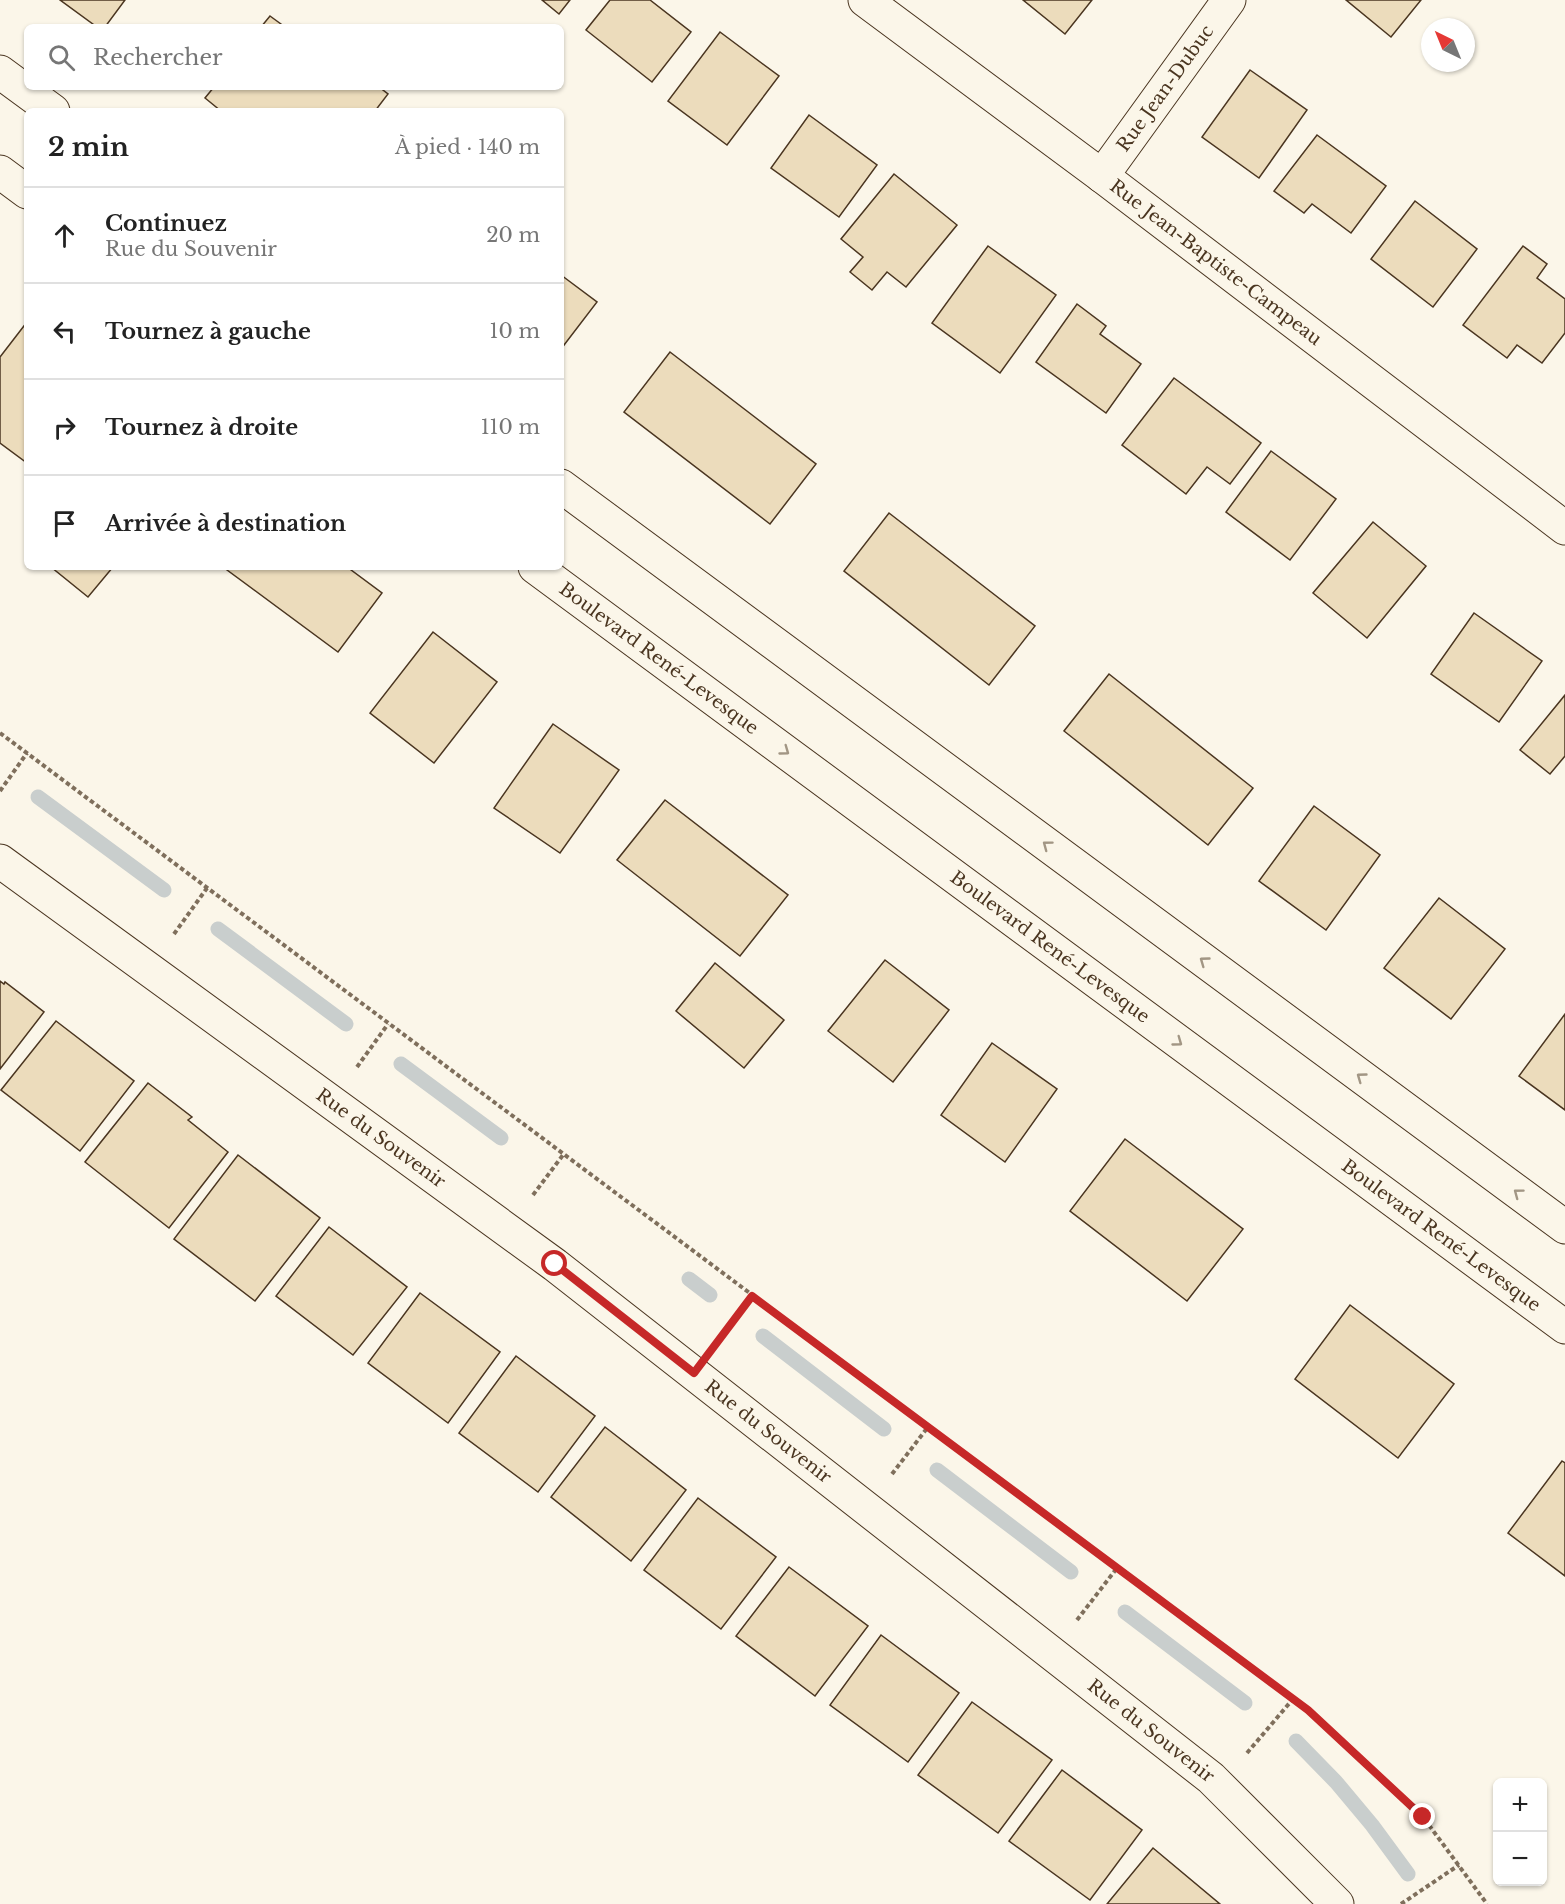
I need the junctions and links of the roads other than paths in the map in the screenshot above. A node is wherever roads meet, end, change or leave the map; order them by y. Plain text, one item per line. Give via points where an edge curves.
1 (865, 0) edge
2 (1229, 0) edge
3 (0, 72) edge
4 (24, 90) edge
5 (24, 90) edge
6 (49, 108) edge
7 (0, 172) edge
8 (1102, 176) junction
9 (24, 190) edge
10 (564, 488) edge
11 (1562, 520) edge
12 (539, 570) edge
13 (0, 861) edge
14 (1565, 1227) edge
15 (1565, 1327) edge
16 (1337, 1904) edge

1 - 8 street, Rue Jean-Baptiste-Campeau
2 - 8 street, Rue Jean-Dubuc
3 - 5 street
4 - 6 street
7 - 9 street
8 - 11 street, Rue Jean-Baptiste-Campeau
14 -> 10 street
12 -> 15 street, Boulevard René-Levesque
13 - 16 street, Rue du Souvenir via 555,1264 1219,1786

